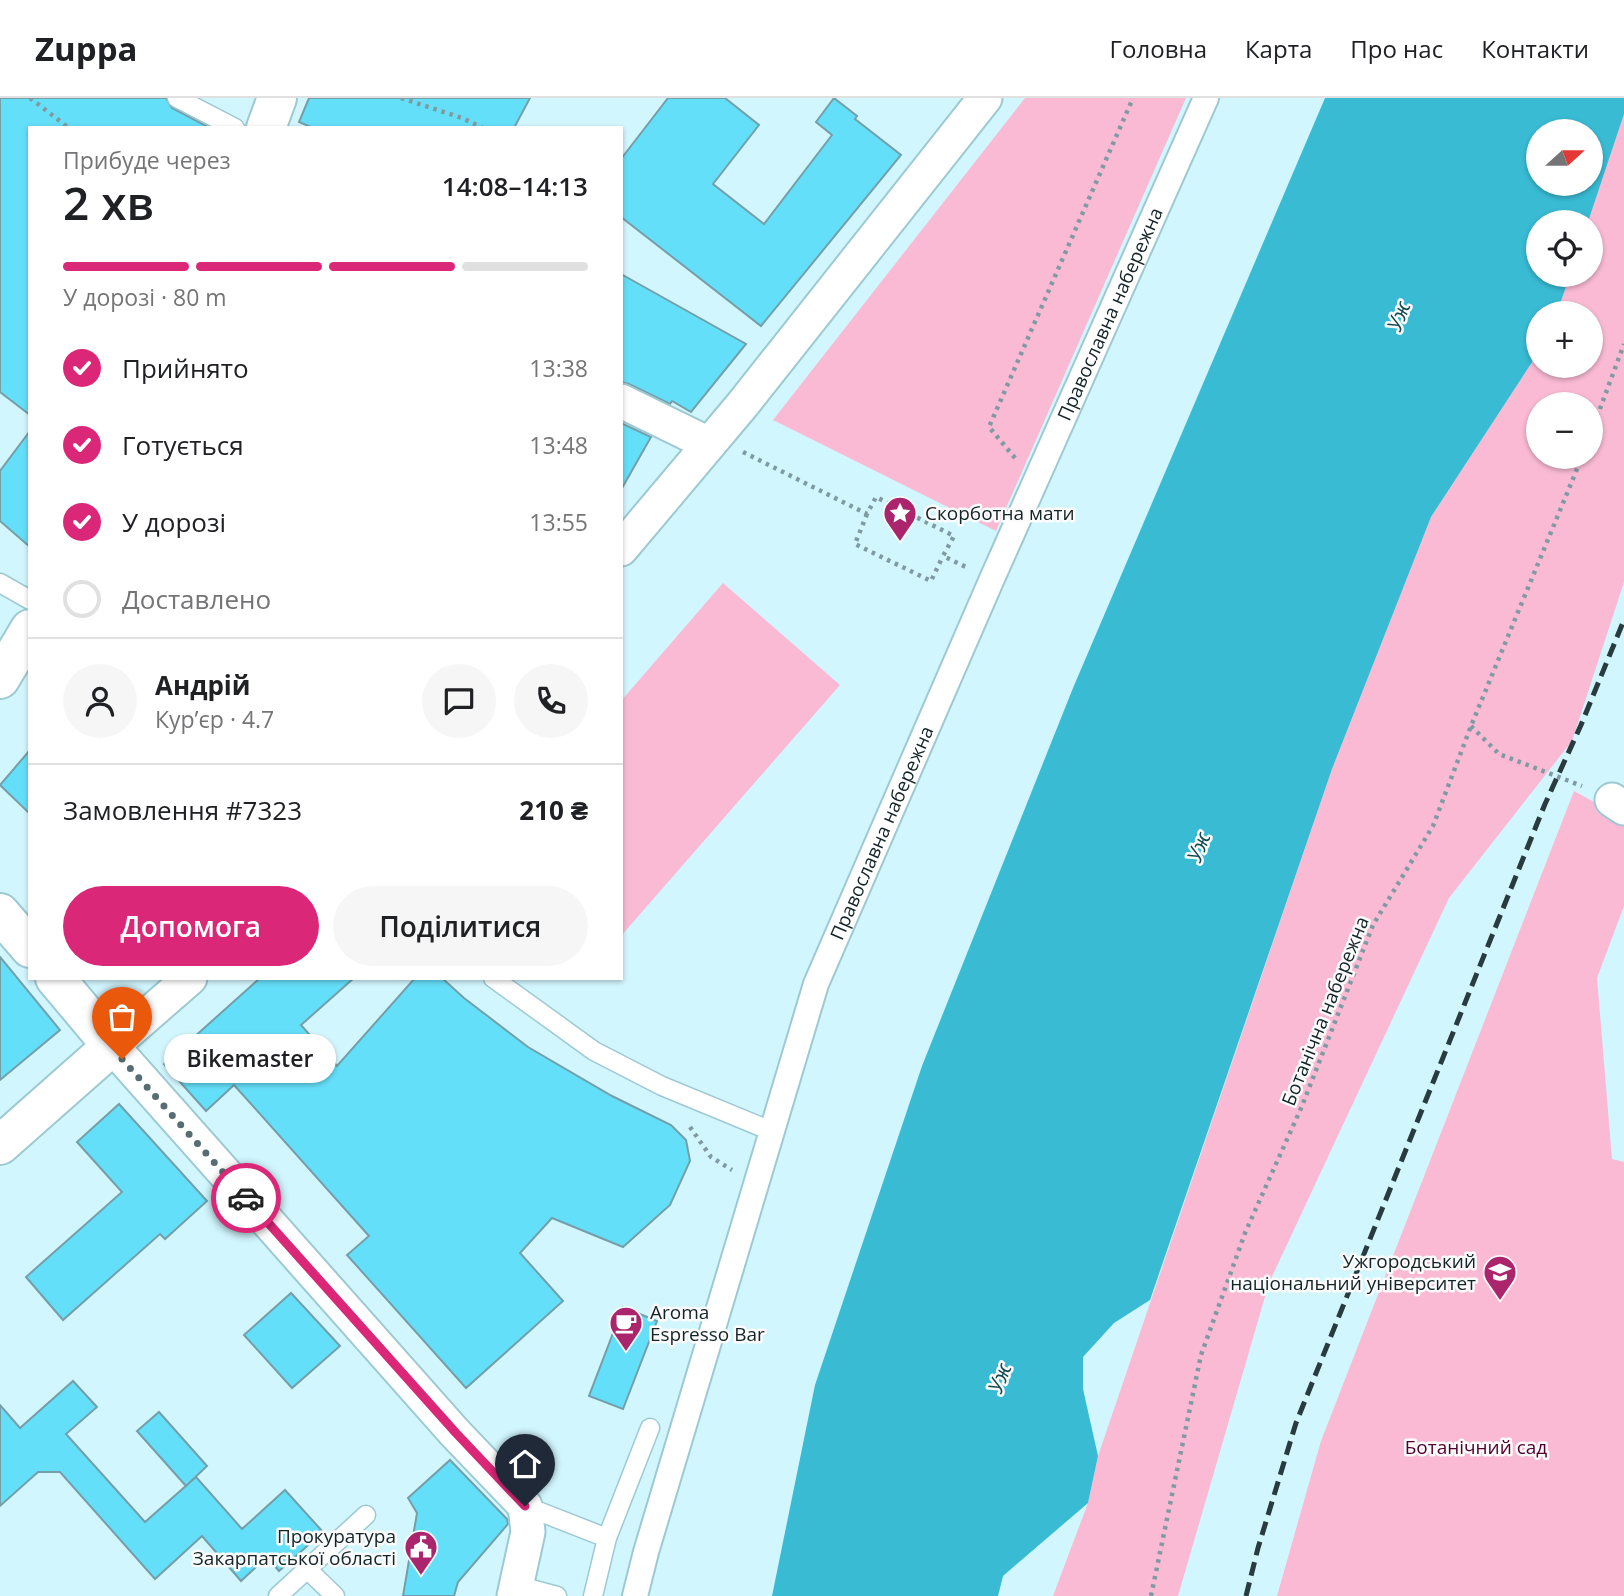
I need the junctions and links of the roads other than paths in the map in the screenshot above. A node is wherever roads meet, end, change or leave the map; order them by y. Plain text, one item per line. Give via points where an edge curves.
1 (177, 98) edge
2 (277, 98) edge
3 (985, 98) edge
4 (1206, 98) edge
5 (231, 126) edge
6 (267, 126) edge
7 (623, 402) edge
8 (712, 441) junction
9 (623, 547) edge
10 (0, 583) edge
11 (28, 599) edge
12 (28, 632) edge
13 (0, 679) edge
14 (0, 913) edge
15 (28, 946) edge
16 (57, 980) edge
17 (188, 980) edge
18 (496, 980) edge
19 (111, 1046) junction
20 (771, 1131) junction
21 (0, 1145) edge
22 (650, 1428) dead end
23 (525, 1506) junction
24 (366, 1514) dead end
25 (607, 1538) junction
26 (307, 1569) junction
27 (515, 1591) edge
28 (278, 1596) edge
29 (335, 1596) edge
30 (557, 1596) edge
31 (593, 1596) edge
32 (635, 1596) edge

1 - 5 lane
2 - 6 main road
3 - 8 street
4 - 20 street, Православна набережна via 816,984
7 - 8 street
8 - 9 street
10 - 11 lane
12 - 13 main road
14 - 15 main road
16 - 19 main road
17 - 19 street
18 - 20 lane via 594,1051 662,1086
19 - 21 main road
19 - 23 street
20 - 32 street, Православна набережна
22 - 25 lane
23 - 25 lane
23 - 27 street via 528,1532
24 - 26 lane
25 - 31 lane
26 - 28 lane
26 - 29 lane
27 - 30 lane

